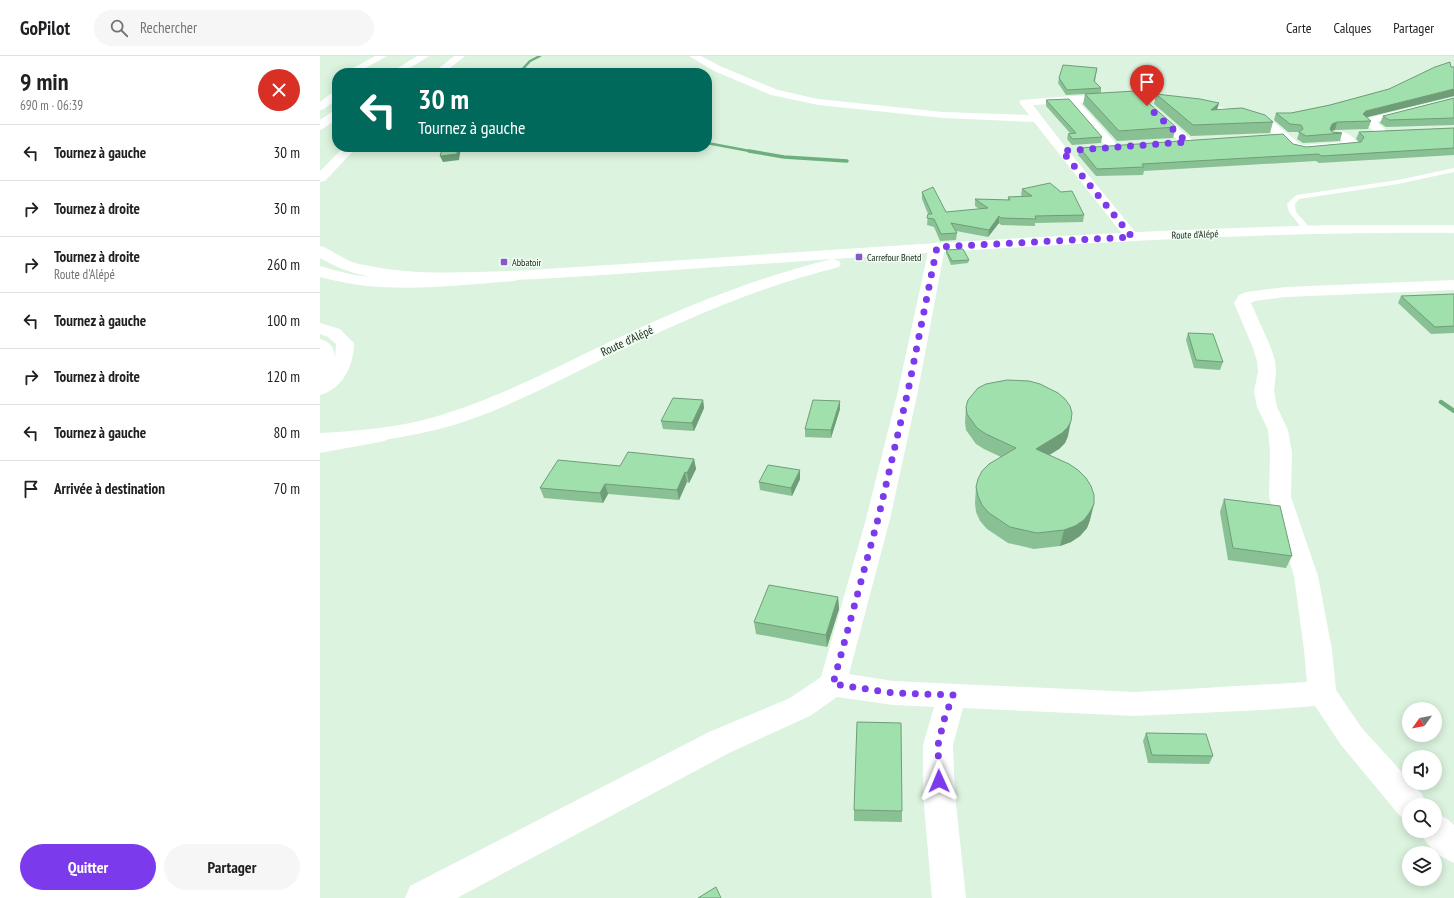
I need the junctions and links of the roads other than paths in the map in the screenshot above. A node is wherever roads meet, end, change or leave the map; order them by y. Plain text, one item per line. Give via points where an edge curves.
1 (424, 56) edge
2 (460, 56) edge
3 (694, 56) edge
4 (387, 58) edge
5 (362, 68) edge
6 (374, 68) edge
7 (404, 68) edge
8 (444, 68) edge
9 (1137, 97) junction
10 (332, 98) edge
11 (1072, 99) junction
12 (1454, 100) edge
13 (1433, 106) junction
14 (320, 107) edge
15 (1454, 112) edge
16 (332, 117) edge
17 (1037, 119) junction
18 (320, 126) edge
19 (1342, 134) junction
20 (1327, 135) edge
21 (1299, 136) edge
22 (1284, 137) junction
23 (1270, 138) edge
24 (1202, 141) edge
25 (1187, 142) junction
26 (1172, 143) edge
27 (1127, 146) edge
28 (1113, 147) junction
29 (1098, 148) edge
30 (1076, 150) dead end
31 (1062, 151) junction
32 (346, 152) edge
33 (1454, 170) edge
34 (320, 178) edge
35 (1454, 229) edge
36 (1308, 230) junction
37 (1132, 237) junction
38 (937, 247) junction
39 (320, 251) edge
40 (320, 271) edge
41 (514, 276) junction
42 (1454, 285) edge
43 (320, 328) edge
44 (320, 344) edge
45 (320, 375) edge
46 (320, 389) edge
47 (378, 436) junction
48 (320, 440) edge
49 (320, 446) edge
50 (833, 684) junction
51 (1322, 693) junction
52 (953, 695) junction
53 (1405, 798) edge
54 (1442, 836) edge
55 (1454, 847) edge
56 (422, 898) edge
57 (949, 898) edge

1 - 7 main road
2 - 8 main road
3 - 17 main road via 775,93 818,102 943,115
4 - 5 main road
4 - 6 main road
9 - 11 main road
9 - 22 main road via 1246,115 1268,122
9 - 25 main road
10 - 14 main road
11 - 17 main road via 1025,102
11 - 28 main road
12 - 13 main road
13 - 15 main road
13 - 19 main road via 1368,121 1387,133
16 - 18 main road
17 - 31 main road
19 - 20 main road
19 - 22 main road via 1354,145 1299,148
21 - 22 main road
22 - 23 main road
24 - 25 main road
25 - 26 main road
27 - 28 main road
28 - 29 main road
30 - 31 main road
31 - 37 main road
32 - 34 main road
33 - 36 lane via 1398,182 1298,197 1291,204 1293,212
35 - 36 main road, Route d'Alépé
36 - 37 main road, Route d'Alépé
37 - 38 main road, Route d'Alépé
38 - 41 main road, Route d'Alépé
38 - 47 main road, Route d'Alépé via 830,265 726,296 494,402 448,420
38 - 50 main road via 908,391 878,519
39 - 41 main road, Route d'Alépé via 344,265 374,272 436,276
40 - 41 main road via 354,280 389,282
42 - 51 main road via 1286,292 1252,296 1242,303 1266,361 1264,391 1267,407 1278,430 1281,453 1280,497 1306,576
43 - 46 main road via 334,333 345,343 346,355 337,376
44 - 45 main road via 327,360
47 - 48 main road, Route d'Alépé
47 - 49 main road
50 - 52 main road via 893,693
50 - 56 main road via 800,707 720,742
51 - 52 main road via 1135,704
51 - 53 main road via 1351,736
52 - 57 main road via 938,745
54 - 55 main road

